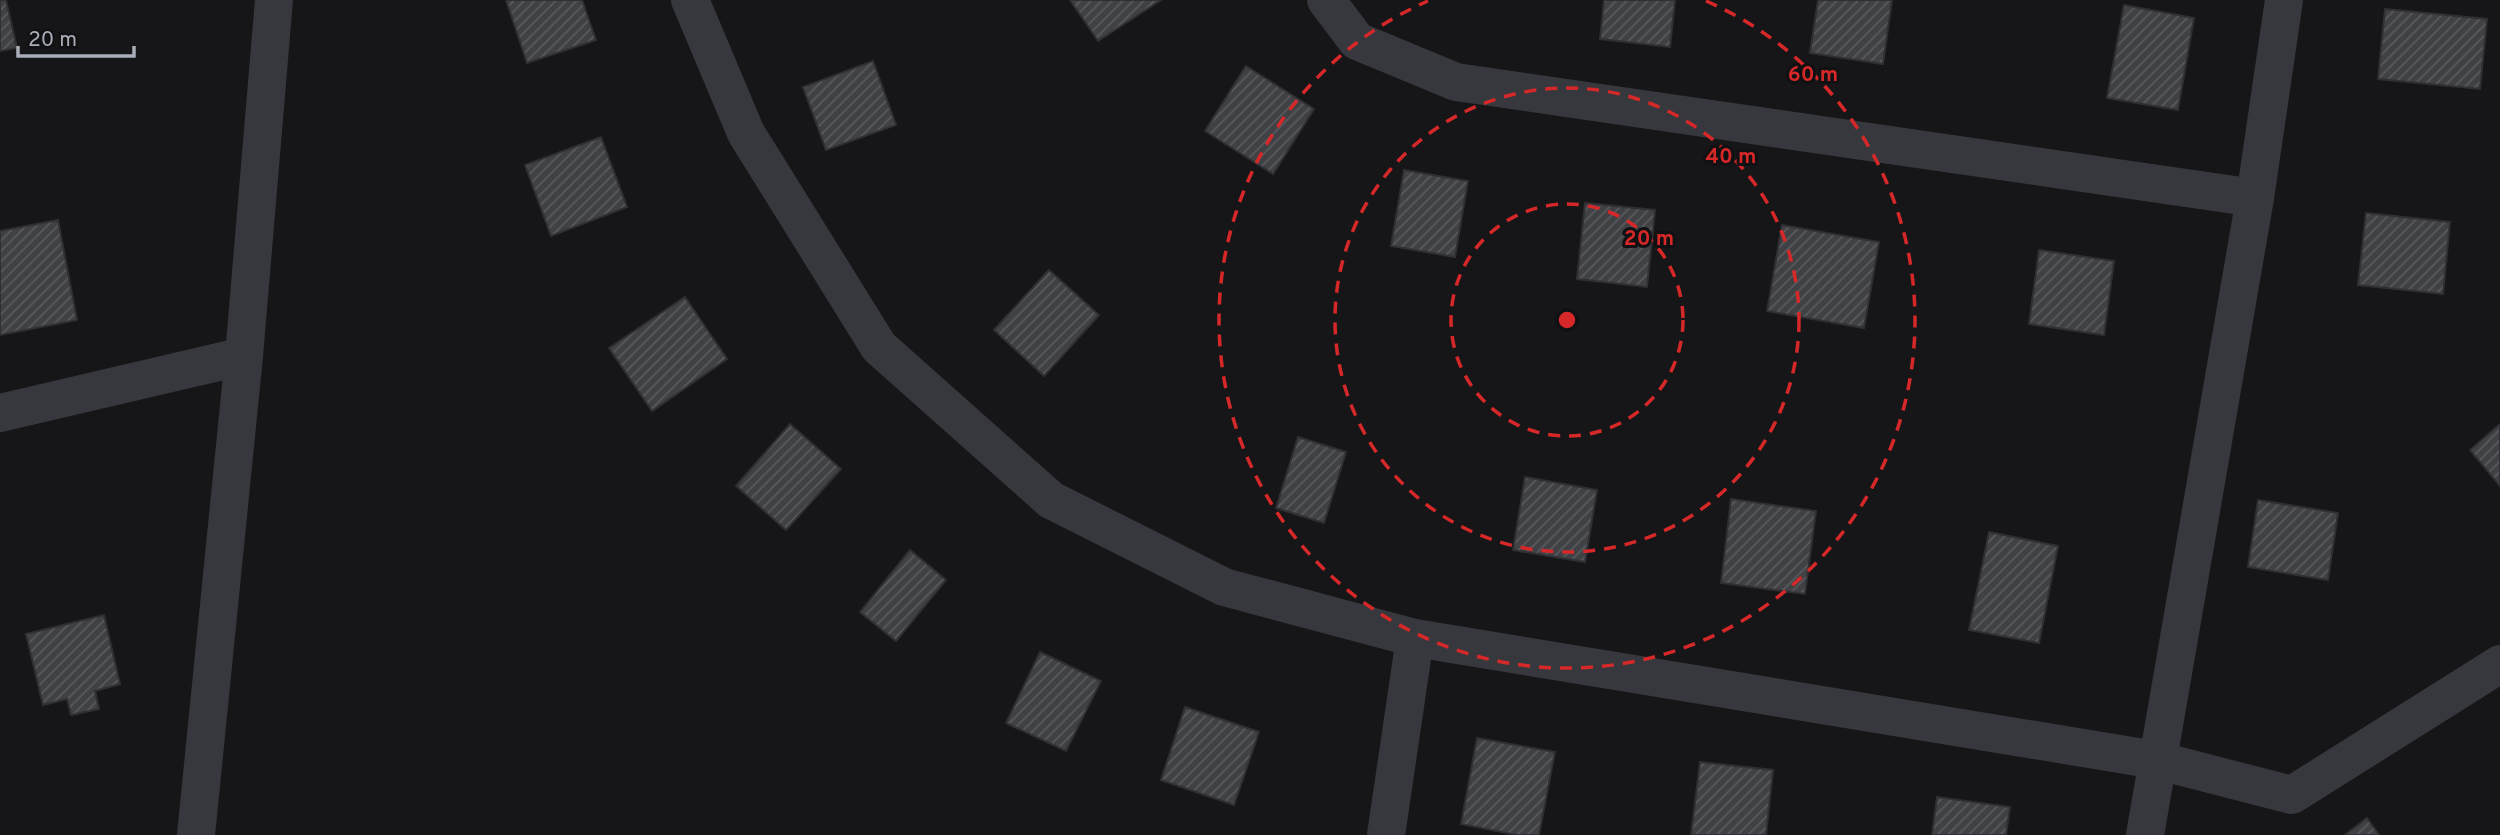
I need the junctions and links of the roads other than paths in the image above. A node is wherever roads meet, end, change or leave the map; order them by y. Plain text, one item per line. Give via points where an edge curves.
1 (274, 0) edge
2 (690, 0) edge
3 (1326, 0) edge
4 (2284, 0) edge
5 (2255, 198) junction
6 (244, 356) junction
7 (0, 413) edge
8 (1415, 638) junction
9 (2500, 664) edge
10 (2157, 760) junction
11 (196, 835) edge
12 (1386, 835) edge
13 (2145, 835) edge

1 - 6 street
2 - 8 street via 746,133 879,347 1051,500 1224,587
3 - 5 street via 1357,41 1456,82
4 - 5 street
5 - 10 street
6 - 7 street
6 - 11 street
8 - 10 street
8 - 12 street
9 - 10 street via 2292,795
10 - 13 street

